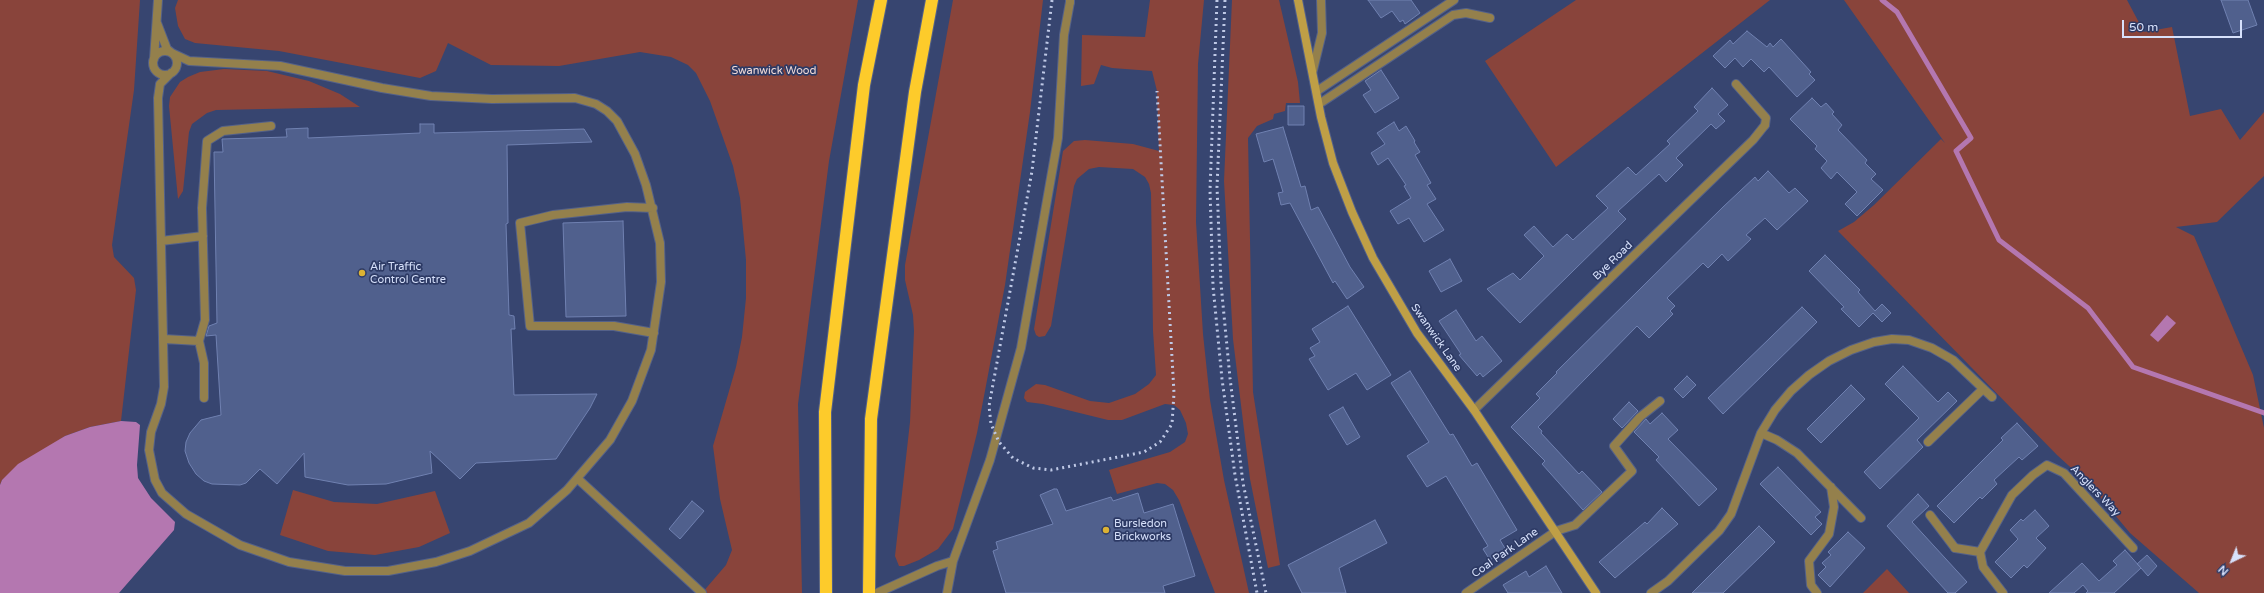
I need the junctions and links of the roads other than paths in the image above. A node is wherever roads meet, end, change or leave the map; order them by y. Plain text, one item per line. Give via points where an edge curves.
1 (158, 0) edge
2 (881, 0) edge
3 (932, 0) edge
4 (1298, 0) edge
5 (1321, 0) edge
6 (1454, 0) edge
7 (1070, 1) edge
8 (1490, 18) dead end
9 (156, 23) junction
10 (172, 53) junction
11 (153, 62) junction
12 (194, 62) junction
13 (1313, 70) junction
14 (172, 71) junction
15 (1736, 84) dead end
16 (1317, 91) junction
17 (158, 98) junction
18 (1319, 104) junction
19 (271, 126) dead end
20 (653, 208) junction
21 (203, 236) junction
22 (161, 241) junction
23 (654, 333) junction
24 (164, 339) junction
25 (199, 341) junction
26 (1983, 389) junction
27 (1992, 397) dead end
28 (204, 398) dead end
29 (1660, 401) dead end
30 (1474, 410) junction
31 (1761, 433) junction
32 (1928, 442) dead end
33 (578, 479) junction
34 (1831, 487) junction
35 (1930, 515) dead end
36 (1861, 518) dead end
37 (1556, 532) junction
38 (2133, 548) dead end
39 (1980, 552) junction
40 (953, 562) junction
41 (702, 593) edge
42 (826, 593) edge
43 (869, 593) edge
44 (877, 593) edge
45 (947, 593) edge
46 (1466, 593) edge
47 (1596, 593) edge
48 (1651, 593) edge
49 (1817, 593) edge
50 (2003, 593) edge

1 - 9 street
2 - 42 highway via 864,85 825,412
3 - 43 highway via 915,92 871,419
4 - 13 street, Swanwick Lane
5 - 13 street, Swanwick Lane via 1322,33
6 - 16 street
7 - 40 street via 1064,35 1058,138 1021,348 990,460
8 - 18 street via 1466,13 1453,15
9 - 10 street via 164,43
9 - 11 street
10 - 11 street via 161,52
10 - 12 street
10 - 14 street via 176,59
11 - 14 street via 160,73
11 - 17 street
12 - 14 street
12 - 20 street via 280,66 431,96 584,99 607,110 622,128
13 - 16 street, Swanwick Lane
14 - 17 street via 161,81
15 - 30 street, Bye Road via 1764,114 1765,125
16 - 18 street, Swanwick Lane
17 - 22 street
18 - 30 street, Swanwick Lane via 1333,163 1373,258 1417,333
19 - 21 street via 223,130 207,141 202,208
20 - 23 street via 660,243 662,272
20 - 23 street via 627,207 554,215 520,223 530,326 614,326
21 - 22 street
21 - 25 street via 205,320
22 - 24 street
23 - 33 street via 646,366 629,408 604,449
24 - 25 street
24 - 33 street via 164,392 149,445 150,464 158,487 177,507 205,526 240,545 274,558 308,566 356,572 400,569 436,562 470,551 529,523
25 - 28 street via 204,363
26 - 27 street
26 - 31 street via 1953,360 1932,348 1909,340 1874,342 1851,350 1808,375 1775,410
26 - 32 street
29 - 37 street, Coal Park Lane via 1640,417 1614,446 1632,471 1575,525
30 - 37 street, Swanwick Lane
31 - 34 street via 1797,453
31 - 48 street via 1731,514 1719,531 1668,581
33 - 41 street
34 - 36 street
34 - 49 street via 1834,508 1829,534 1809,560 1811,585
35 - 39 street via 1955,548
37 - 46 street, Coal Park Lane
37 - 47 street, Swanwick Lane
38 - 39 street, Anglers Way via 2064,473 2047,465 2012,495
39 - 50 street via 1983,567
40 - 44 street via 937,566
40 - 45 street

